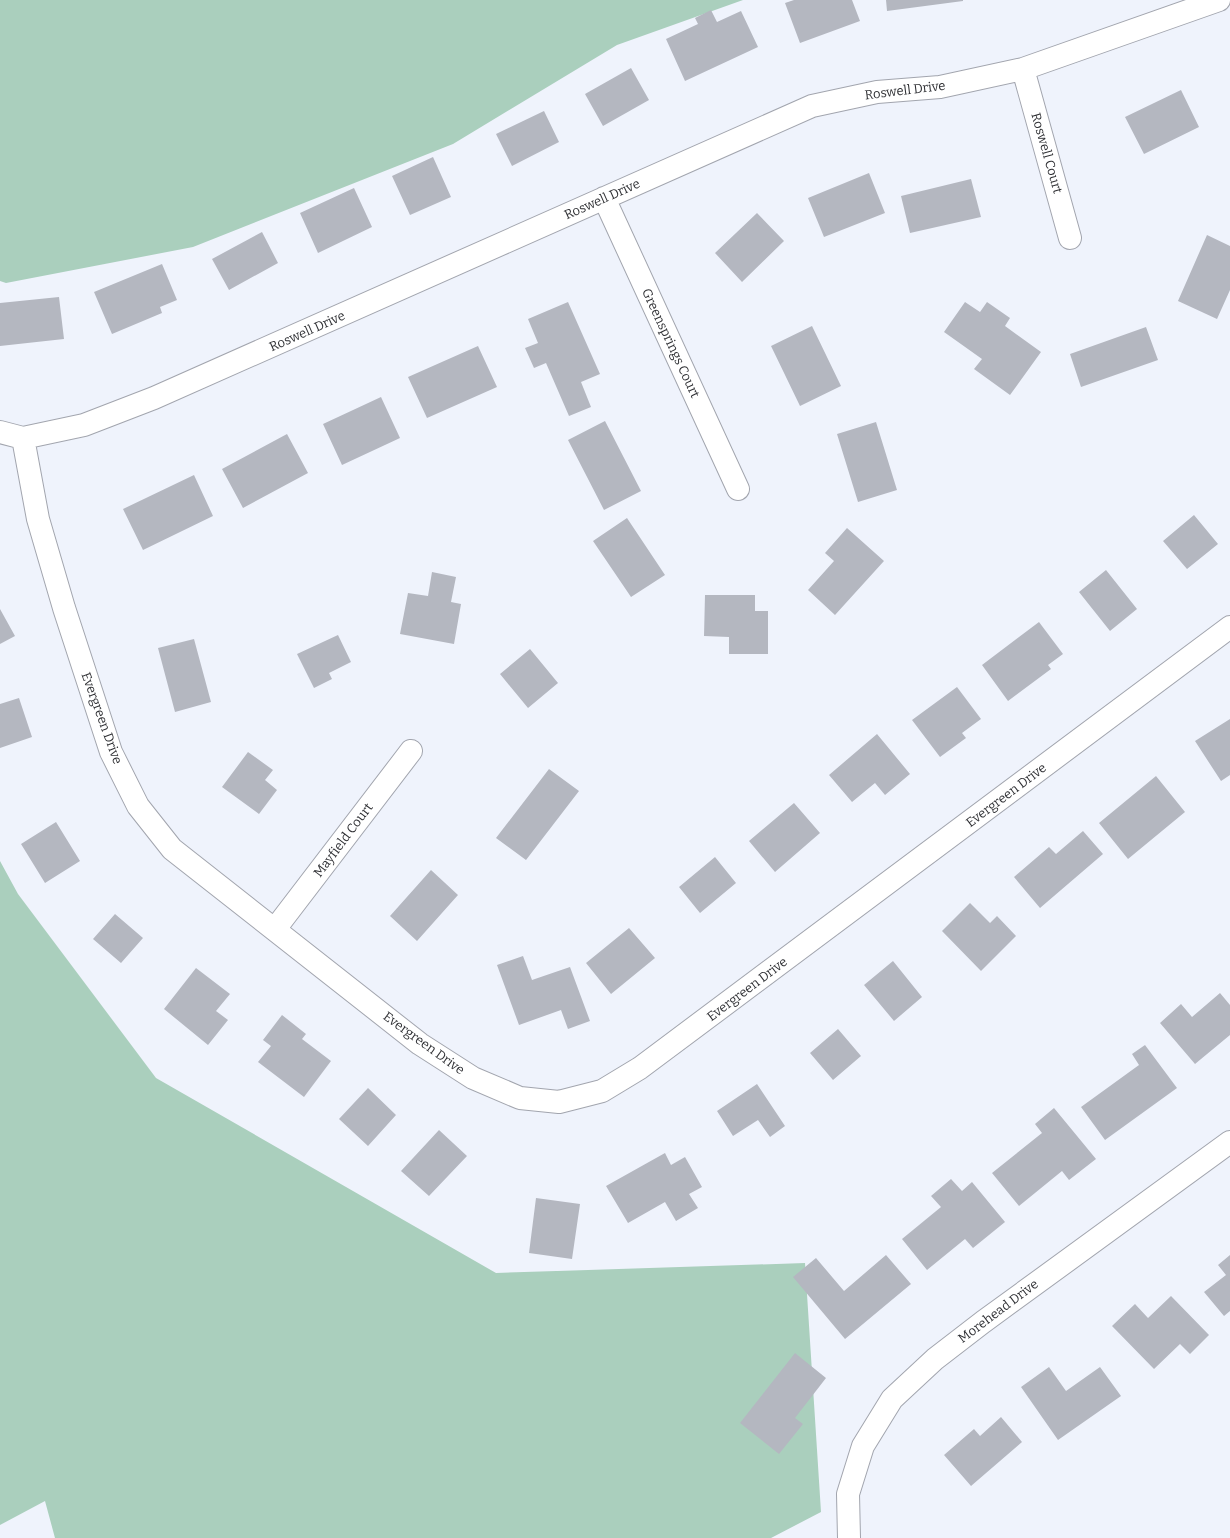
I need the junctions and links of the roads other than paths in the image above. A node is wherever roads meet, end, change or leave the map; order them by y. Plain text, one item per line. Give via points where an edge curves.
1 (1219, 0) edge
2 (1023, 69) junction
3 (604, 198) junction
4 (1070, 238) dead end
5 (0, 432) edge
6 (23, 438) junction
7 (738, 489) dead end
8 (1230, 627) edge
9 (411, 751) dead end
10 (275, 929) junction
11 (1230, 1142) edge
12 (849, 1538) edge

1 - 2 street, Roswell Drive
2 - 3 street, Roswell Drive via 940,87 877,92 812,106
2 - 4 street, Roswell Court
3 - 6 street, Roswell Drive via 154,398 84,425
3 - 7 street, Greensprings Court
5 - 6 street, Roswell Drive
6 - 10 street, Evergreen Drive via 38,519 64,608 111,752 138,806 172,849
8 - 10 street, Evergreen Drive via 640,1068 602,1091 559,1102 520,1098 473,1078 420,1044
9 - 10 street, Mayfield Court
11 - 12 street, Morehead Drive via 983,1322 935,1359 892,1399 863,1446 848,1494

